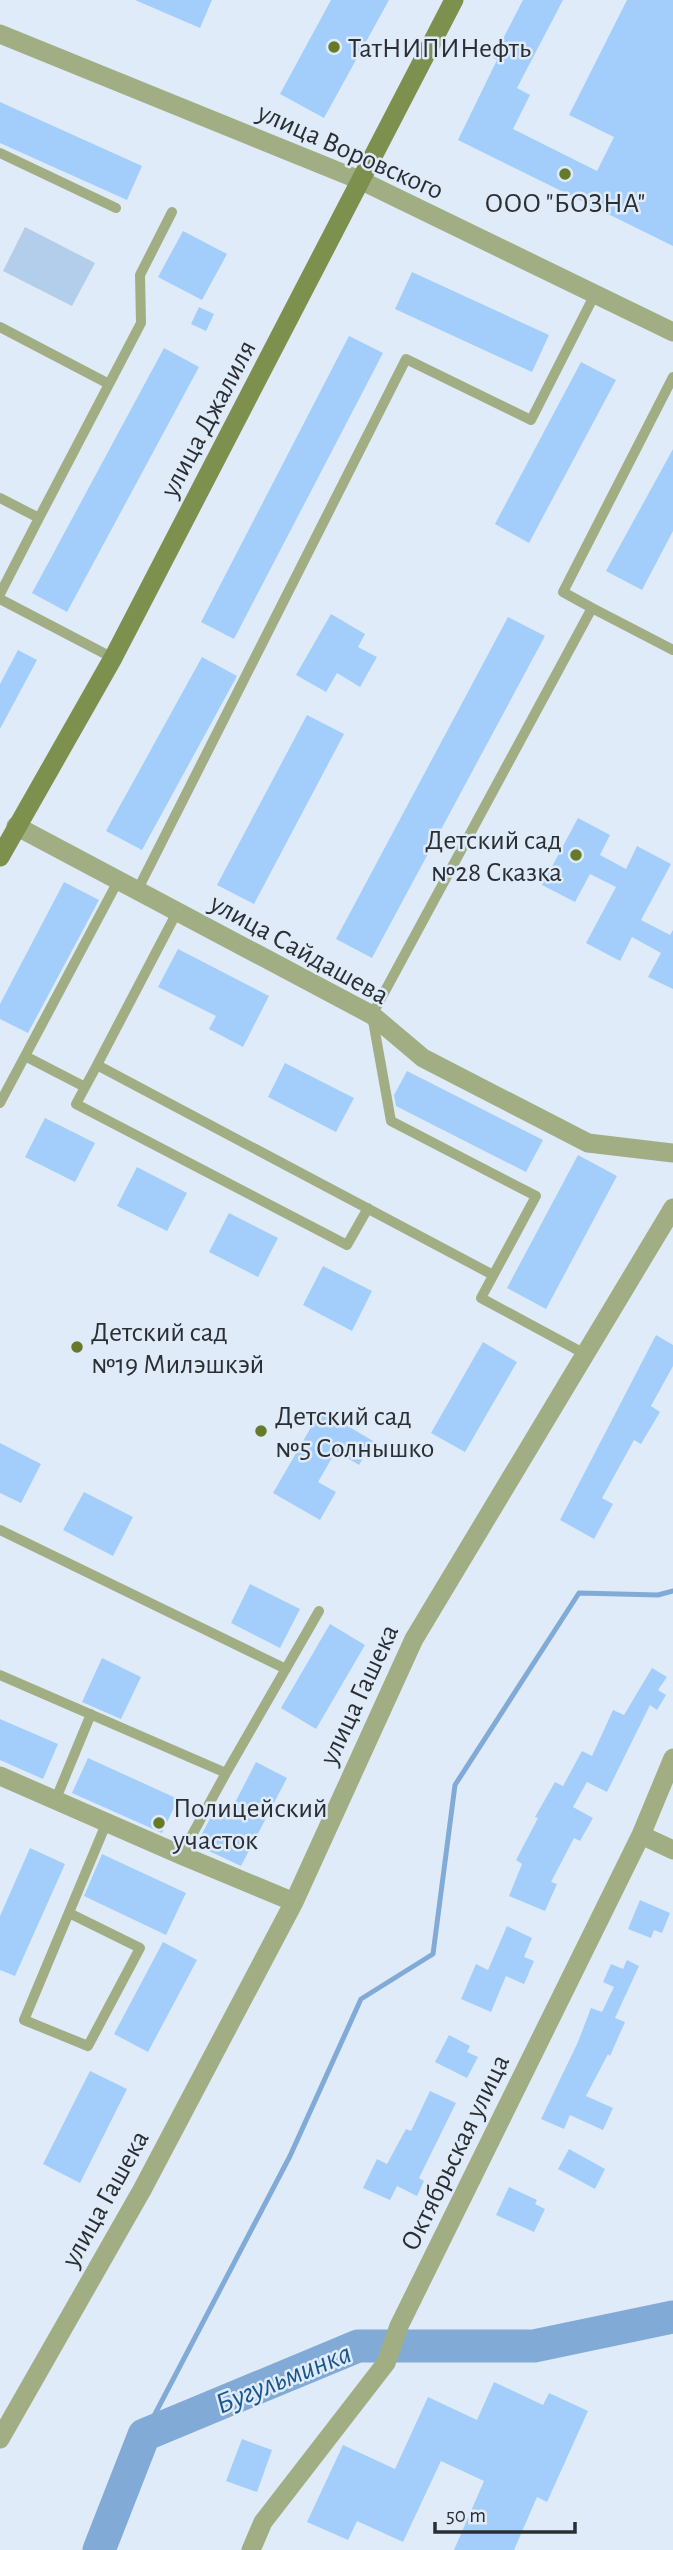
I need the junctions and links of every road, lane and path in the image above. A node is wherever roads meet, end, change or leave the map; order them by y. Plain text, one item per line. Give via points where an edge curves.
1 (454, 0) edge
2 (0, 34) edge
3 (0, 153) edge
4 (362, 181) junction
5 (116, 208) dead end
6 (172, 212) dead end
7 (595, 294) junction
8 (0, 327) edge
9 (673, 332) edge
10 (673, 377) edge
11 (109, 384) junction
12 (0, 498) edge
13 (39, 518) junction
14 (0, 593) edge
15 (0, 599) edge
16 (592, 608) junction
17 (673, 650) edge
18 (113, 658) junction
19 (16, 826) junction
20 (0, 857) edge
21 (118, 881) junction
22 (136, 891) junction
23 (177, 912) junction
24 (372, 1015) junction
25 (25, 1056) junction
26 (97, 1065) junction
27 (85, 1087) junction
28 (0, 1103) edge
29 (673, 1153) edge
30 (368, 1208) junction
31 (673, 1208) edge
32 (493, 1275) junction
33 (585, 1354) junction
34 (0, 1530) edge
35 (319, 1611) dead end
36 (286, 1670) junction
37 (0, 1675) edge
38 (91, 1714) junction
39 (673, 1758) edge
40 (226, 1773) junction
41 (0, 1776) edge
42 (55, 1801) junction
43 (106, 1824) junction
44 (641, 1835) junction
45 (673, 1850) edge
46 (181, 1856) junction
47 (294, 1902) junction
48 (69, 1913) junction
49 (0, 2439) edge
50 (251, 2550) edge

1 - 4 main road, улица Джалиля
2 - 4 street, улица Воровского
3 - 5 lane
4 - 7 street, улица Воровского
4 - 18 main road, улица Джалиля
6 - 11 lane via 140,275 142,323
7 - 9 street, улица Воровского
7 - 22 lane via 531,420 406,359
8 - 11 lane
10 - 16 lane via 563,592
11 - 13 lane
12 - 13 lane
13 - 14 lane
15 - 18 lane
16 - 17 lane
16 - 24 lane
18 - 19 main road, улица Джалиля
19 - 20 main road, улица Джалиля
19 - 21 street, улица Сайдашева
21 - 22 street, улица Сайдашева
21 - 25 lane
22 - 23 street, улица Сайдашева
23 - 24 street, улица Сайдашева
23 - 26 lane
24 - 29 street, улица Сайдашева via 423,1058 588,1143
24 - 32 lane via 391,1121 536,1196
25 - 27 lane
25 - 28 lane
26 - 27 lane
26 - 30 lane
27 - 30 lane via 76,1104 347,1245
30 - 32 lane
31 - 33 street, улица Гашека
32 - 33 lane via 481,1298
33 - 47 street, улица Гашека via 414,1639
34 - 36 lane
35 - 36 lane
36 - 40 lane
37 - 38 lane
38 - 40 lane
38 - 42 lane
39 - 44 street, Октябрьская улица
40 - 46 lane
41 - 42 street
42 - 43 street
43 - 46 street
43 - 48 lane
44 - 45 street
44 - 50 street, Октябрьская улица via 399,2326 386,2362 263,2522
46 - 47 street
47 - 49 street, улица Гашека via 142,2190
48 - 48 lane via 24,2020 88,2046 140,1948

